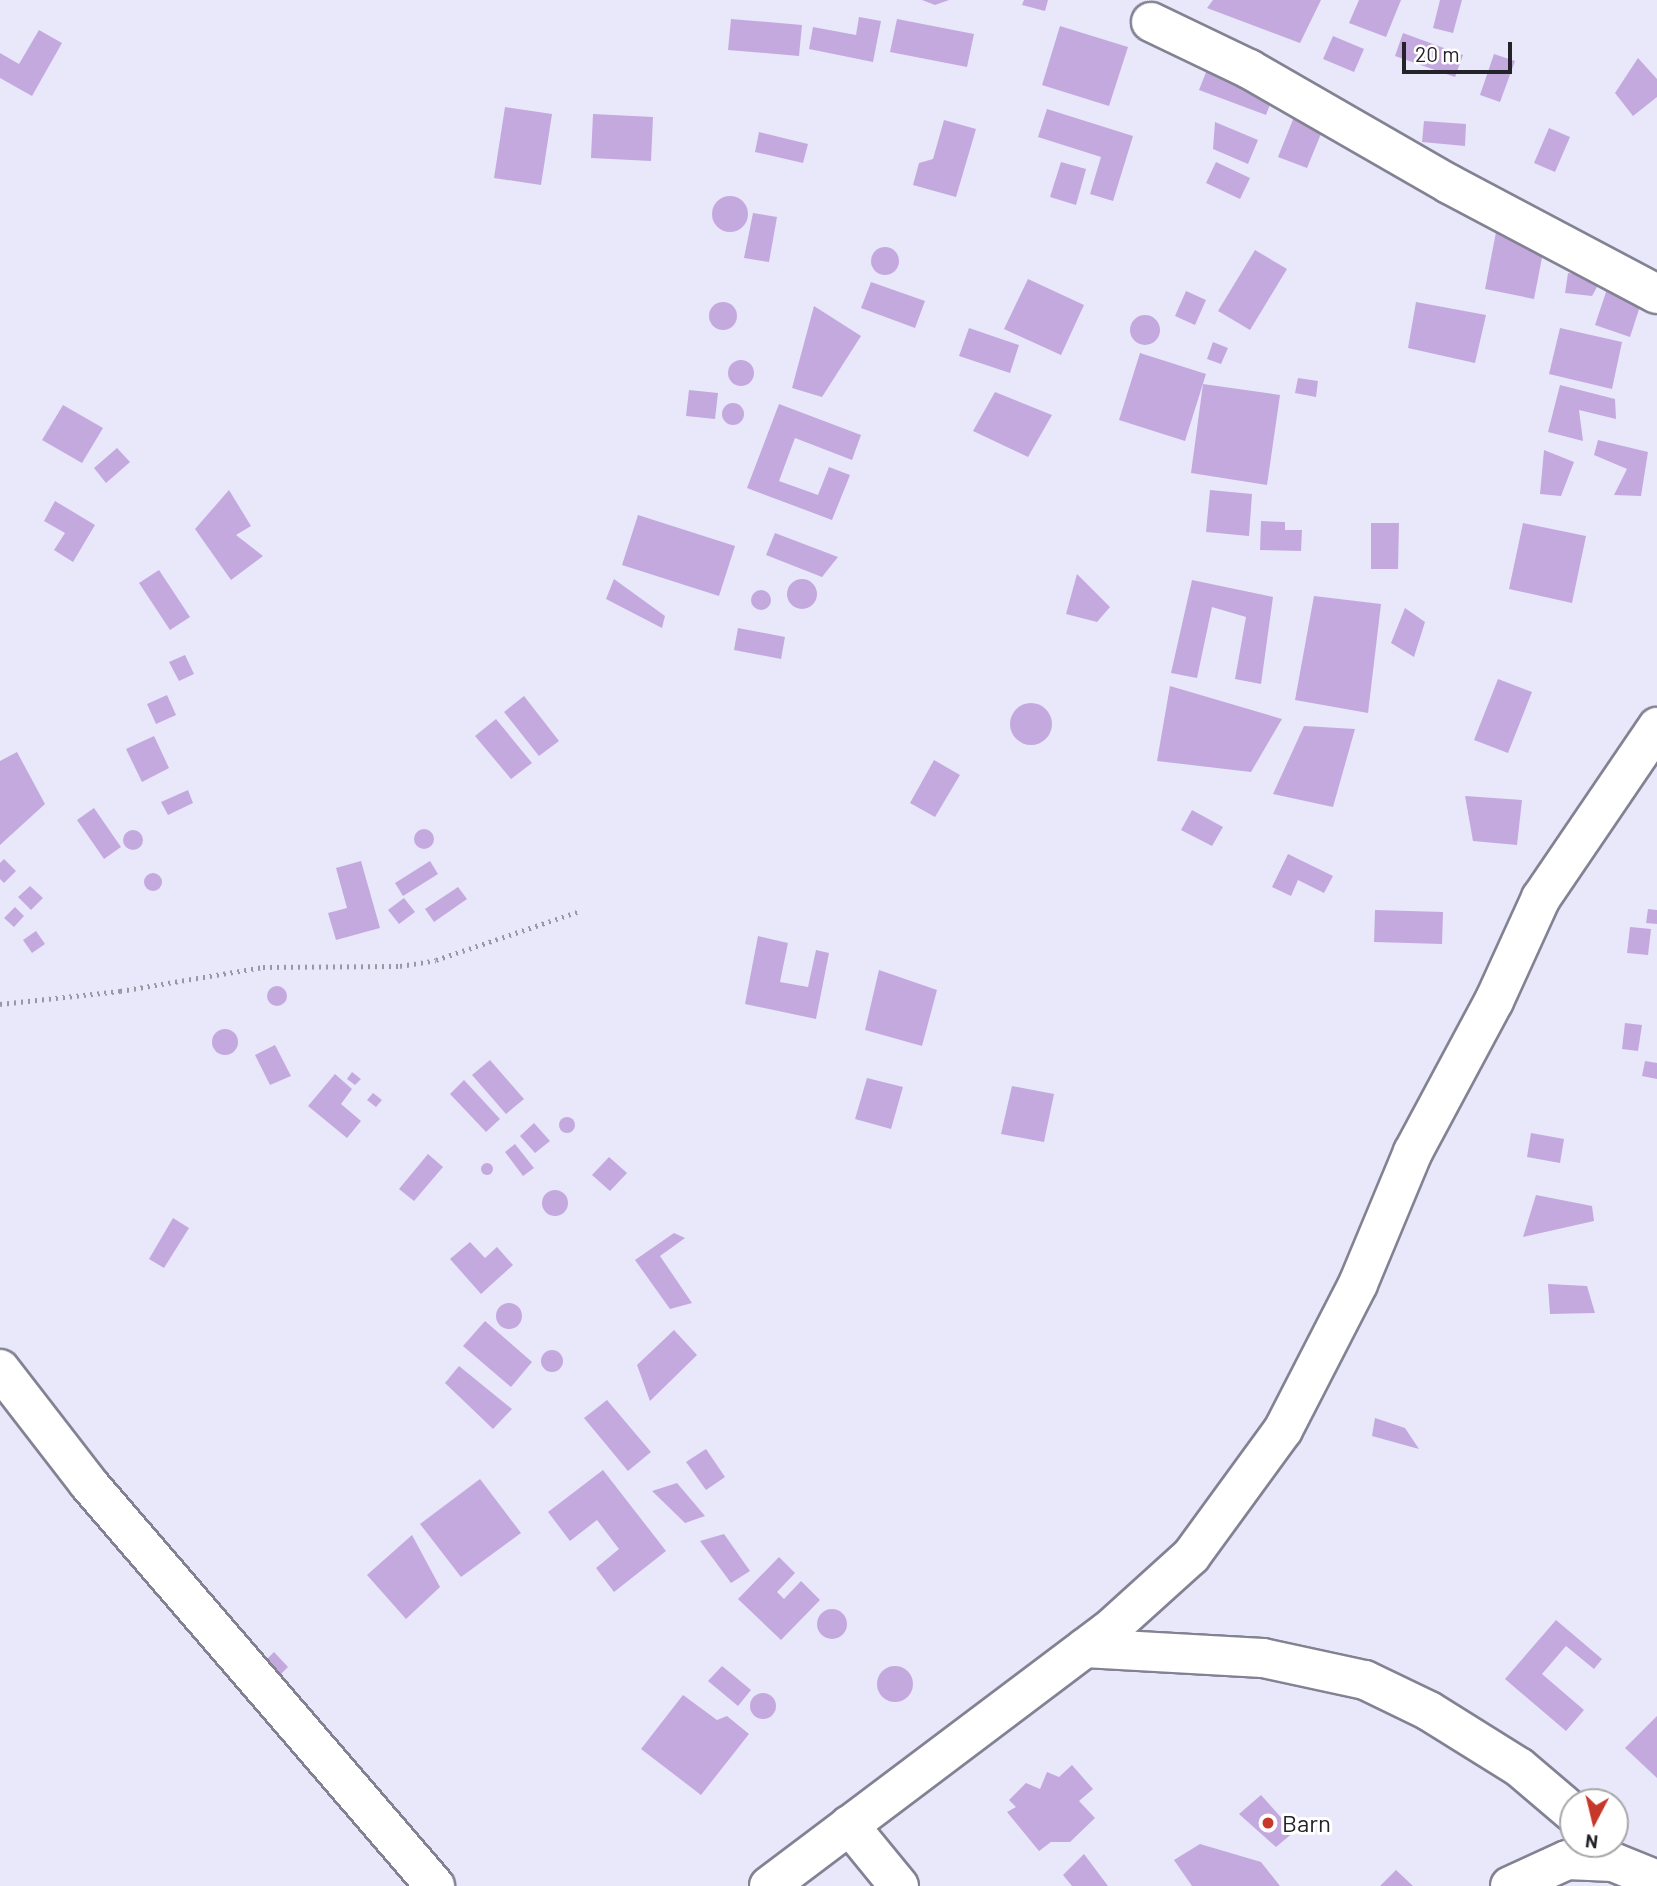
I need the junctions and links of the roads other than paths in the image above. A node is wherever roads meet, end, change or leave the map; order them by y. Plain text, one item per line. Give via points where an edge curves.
1 (1151, 22) dead end
2 (1657, 294) edge
3 (1657, 727) edge
4 (0, 1369) edge
5 (1085, 1648) junction
6 (1559, 1801) edge
7 (849, 1825) junction
8 (1627, 1858) edge
9 (1652, 1878) edge
10 (435, 1886) edge
11 (769, 1886) edge
12 (899, 1886) edge
13 (1510, 1886) edge

1 - 2 street via 1249,69 1450,184
3 - 5 street via 1541,898 1494,1001 1413,1152 1358,1284 1283,1430 1191,1556
4 - 10 street via 88,1483
5 - 6 street via 1264,1658 1365,1680 1430,1711 1519,1767
5 - 7 street
7 - 11 street
7 - 12 street
8 - 9 street
9 - 13 street via 1613,1862 1567,1860

